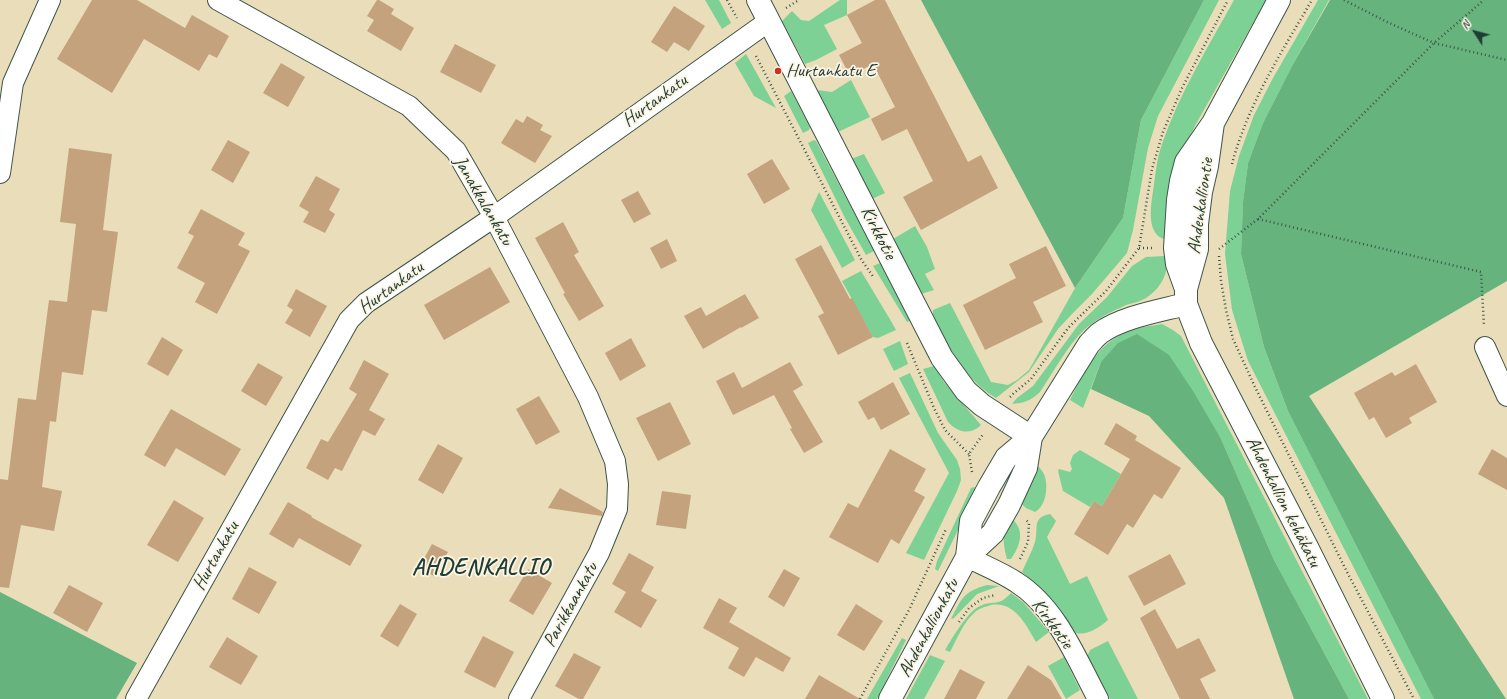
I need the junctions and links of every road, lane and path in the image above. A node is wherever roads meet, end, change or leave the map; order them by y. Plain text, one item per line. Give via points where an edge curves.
1 (50, 0) edge
2 (218, 0) edge
3 (727, 0) edge
4 (758, 0) edge
5 (1228, 0) edge
6 (1279, 0) edge
7 (1312, 0) edge
8 (1344, 0) edge
9 (1484, 0) edge
10 (769, 21) junction
11 (746, 37) junction
12 (1434, 43) junction
13 (1507, 60) edge
14 (1231, 165) dead end
15 (0, 173) edge
16 (494, 217) junction
17 (1258, 219) junction
18 (1219, 242) dead end
19 (1219, 249) junction
20 (876, 282) dead end
21 (1186, 296) junction
22 (1068, 328) dead end
23 (905, 339) dead end
24 (1485, 347) joint
25 (1507, 396) edge
26 (1031, 437) junction
27 (969, 454) dead end
28 (617, 509) joint
29 (967, 557) junction
30 (136, 699) edge
31 (519, 699) edge
32 (890, 699) edge
33 (1098, 699) edge
34 (1382, 699) edge
35 (1414, 699) edge

1 - 15 street via 13,83
2 - 16 street, Janakkalankatu via 409,106 456,152
3 - 11 path
4 - 10 street, Kirkkotie
5 - 22 path via 1182,88 1163,132 1152,169 1139,248 1106,291
6 - 21 street, Ahdenkalliontie via 1212,123 1186,162 1178,200 1175,248
7 - 14 path via 1250,111
8 - 12 path
9 - 12 path
10 - 11 street, Hurtankatu
10 - 26 street, Kirkkotie via 942,358 966,391 982,405
11 - 16 street, Hurtankatu
11 - 20 path via 861,259
12 - 13 path
12 - 17 path
16 - 28 street, Janakkalankatu via 588,397 615,461 618,484
16 - 30 street, Hurtankatu via 366,302 349,320
17 - 19 path
17 - 24 path via 1481,272
18 - 19 path
19 - 35 path via 1224,296 1233,339 1272,422
21 - 26 street, Ahdenkallionkatu via 1100,333 1080,357
21 - 34 street, Ahdenkallion kehäkatu via 1201,343 1307,547
23 - 27 path via 930,401 945,430
24 - 25 street
26 - 29 street, Ahdenkallionkatu via 1026,468 993,533
28 - 31 street, Parikkaankatu via 599,553
29 - 32 street, Ahdenkallionkatu
29 - 33 street, Kirkkotie via 1017,582 1038,600 1062,631

